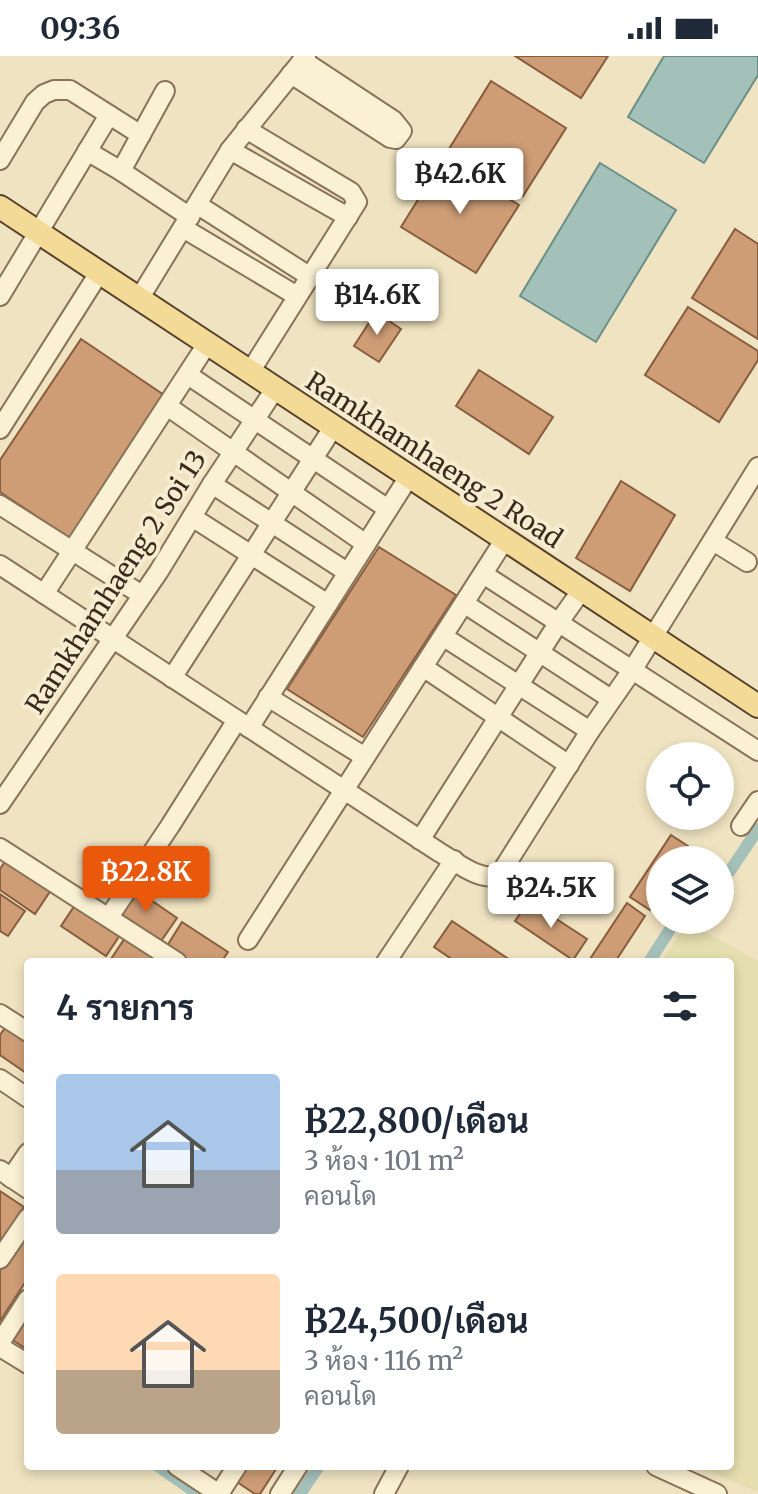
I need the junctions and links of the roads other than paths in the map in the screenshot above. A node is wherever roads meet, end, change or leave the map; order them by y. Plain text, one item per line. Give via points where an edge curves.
1 (300, 64) edge
2 (165, 91) dead end
3 (109, 115) junction
4 (246, 129) junction
5 (141, 135) junction
6 (230, 150) junction
7 (87, 151) junction
8 (0, 160) edge
9 (121, 171) junction
10 (0, 207) edge
11 (190, 217) junction
12 (348, 217) junction
13 (37, 232) junction
14 (99, 273) junction
15 (309, 276) junction
16 (0, 296) edge
17 (297, 296) junction
18 (139, 299) junction
19 (207, 344) junction
20 (250, 372) junction
21 (188, 375) junction
22 (275, 389) junction
23 (167, 406) junction
24 (255, 421) junction
25 (334, 426) junction
26 (0, 429) edge
27 (233, 453) junction
28 (312, 459) junction
29 (758, 467) edge
30 (410, 475) junction
31 (212, 484) junction
32 (290, 492) junction
33 (0, 505) edge
34 (388, 509) junction
35 (192, 517) junction
36 (271, 522) junction
37 (505, 539) junction
38 (713, 541) junction
39 (366, 544) junction
40 (73, 551) junction
41 (250, 553) junction
42 (747, 562) dead end
43 (0, 565) edge
44 (347, 572) junction
45 (483, 574) junction
46 (581, 591) junction
47 (44, 594) junction
48 (142, 595) junction
49 (328, 604) junction
50 (465, 604) junction
51 (559, 622) junction
52 (444, 637) junction
53 (112, 638) junction
54 (653, 638) junction
55 (540, 654) junction
56 (423, 667) junction
57 (633, 669) junction
58 (172, 678) junction
59 (519, 684) junction
60 (268, 697) junction
61 (611, 699) junction
62 (758, 706) edge
63 (499, 718) junction
64 (243, 724) junction
65 (590, 731) junction
66 (758, 751) edge
67 (365, 757) junction
68 (569, 765) junction
69 (343, 790) junction
70 (758, 801) edge
71 (0, 804) edge
72 (741, 826) dead end
73 (420, 840) junction
74 (0, 848) edge
75 (454, 860) junction
76 (109, 917) junction
77 (248, 940) dead end
78 (171, 958) edge
79 (389, 958) edge
80 (0, 1014) edge
81 (24, 1029) edge
82 (0, 1079) edge
83 (24, 1095) edge
84 (24, 1156) edge
85 (4, 1174) edge
86 (24, 1186) edge
87 (24, 1224) edge
88 (0, 1259) edge
89 (24, 1306) edge
90 (0, 1345) edge
91 (24, 1361) edge
92 (184, 1470) edge
93 (234, 1470) edge
94 (295, 1470) edge
95 (397, 1470) edge
96 (665, 1470) edge
97 (219, 1494) edge
98 (280, 1494) edge
99 (384, 1494) edge
100 (717, 1494) edge

1 - 1 street via 390,138 399,136 401,126 393,120
1 - 4 street
2 - 5 street
3 - 5 street
3 - 7 street
3 - 8 street via 70,90 44,94
4 - 6 street
4 - 12 street via 351,192 357,202
5 - 9 street
6 - 11 street
6 - 12 street
7 - 9 street
7 - 13 street
9 - 11 street
10 - 13 main road, Ramkhamhaeng 2 Road
11 - 15 street
11 - 17 street
11 - 18 street
12 - 15 street
13 - 14 main road, Ramkhamhaeng 2 Road
13 - 16 street
14 - 18 main road, Ramkhamhaeng 2 Road
14 - 26 street
15 - 17 street
17 - 20 street
18 - 19 main road, Ramkhamhaeng 2 Road
19 - 20 main road, Ramkhamhaeng 2 Road
19 - 21 street
20 - 22 main road, Ramkhamhaeng 2 Road
21 - 23 street
21 - 24 street
22 - 24 street, Ramkhamhaeng 2 Soi 13
22 - 25 main road, Ramkhamhaeng 2 Road
23 - 27 street
23 - 40 street
24 - 27 street, Ramkhamhaeng 2 Soi 13
24 - 28 street
25 - 28 street
25 - 30 main road, Ramkhamhaeng 2 Road
27 - 31 street, Ramkhamhaeng 2 Soi 13
27 - 32 street
28 - 32 street
28 - 34 street
29 - 38 street
30 - 34 street
30 - 37 main road, Ramkhamhaeng 2 Road
31 - 35 street, Ramkhamhaeng 2 Soi 13
31 - 36 street
32 - 36 street
32 - 39 street
33 - 40 street
34 - 39 street
35 - 41 street
35 - 48 street, Ramkhamhaeng 2 Soi 13
36 - 41 street
36 - 44 street
37 - 45 street
37 - 46 main road, Ramkhamhaeng 2 Road
38 - 42 street
38 - 54 street
39 - 44 street
40 - 47 street
40 - 48 street
41 - 49 street
41 - 58 street
43 - 47 street
44 - 49 street
45 - 50 street
45 - 51 street
46 - 51 street
46 - 54 main road, Ramkhamhaeng 2 Road
47 - 53 street
48 - 53 street, Ramkhamhaeng 2 Soi 13
49 - 60 street
50 - 52 street
50 - 55 street
51 - 55 street
51 - 57 street
52 - 56 street
52 - 59 street
53 - 58 street
53 - 71 street, Ramkhamhaeng 2 Soi 13
54 - 57 street
54 - 62 main road, Ramkhamhaeng 2 Road
55 - 59 street
55 - 61 street
56 - 63 street
56 - 67 street
57 - 61 street
57 - 66 street
58 - 64 street
59 - 63 street
59 - 65 street
60 - 64 street
60 - 67 street
61 - 65 street
63 - 68 street
63 - 73 street
64 - 69 street
64 - 76 street
65 - 68 street
67 - 69 street
68 - 75 street via 500,874 483,877
69 - 73 street
69 - 77 street
70 - 72 street
73 - 75 street
74 - 76 street
75 - 79 street
76 - 78 street
80 - 81 street
82 - 83 street
84 - 85 street
85 - 86 street
87 - 88 street
89 - 90 street
90 - 91 street
92 - 97 street
93 - 97 street
94 - 98 street
95 - 99 street
96 - 100 street

